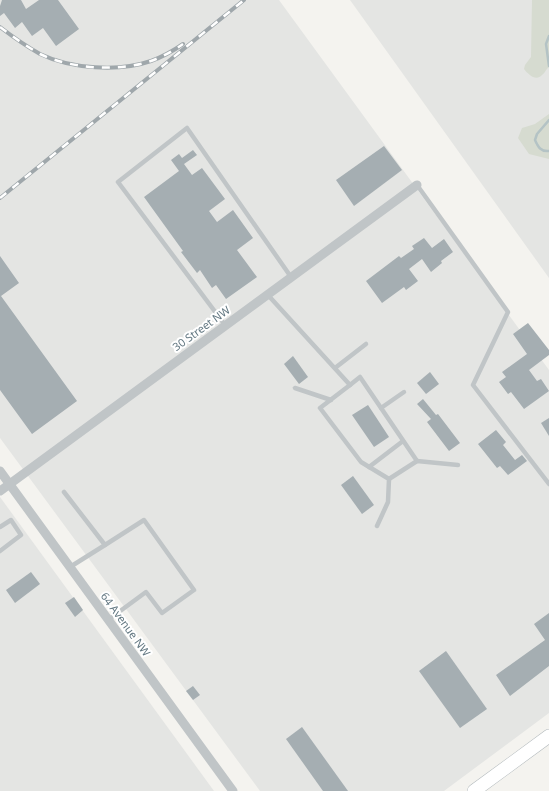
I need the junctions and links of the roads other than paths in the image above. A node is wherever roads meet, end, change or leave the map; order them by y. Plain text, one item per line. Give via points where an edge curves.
1 (416, 185) joint
2 (291, 277) junction
3 (267, 294) junction
4 (225, 325) junction
5 (366, 344) dead end
6 (335, 368) junction
7 (350, 385) junction
8 (295, 388) dead end
9 (404, 392) dead end
10 (331, 400) junction
11 (381, 408) junction
12 (403, 441) junction
13 (417, 461) junction
14 (458, 465) dead end
15 (369, 467) junction
16 (0, 471) edge
17 (389, 479) junction
18 (9, 484) junction
19 (549, 484) edge
20 (0, 491) edge
21 (64, 492) dead end
22 (377, 526) dead end
23 (0, 527) edge
24 (105, 545) junction
25 (0, 551) edge
26 (70, 567) junction
27 (108, 620) junction
28 (549, 736) edge
29 (233, 791) edge
30 (474, 791) edge

1 - 2 street, 30 Street NW
1 - 19 lane via 508,312 473,385
2 - 3 street, 30 Street NW
2 - 4 lane via 187,128 118,182
3 - 4 street, 30 Street NW
3 - 6 lane
4 - 18 street, 30 Street NW
5 - 6 lane
6 - 7 lane
7 - 10 lane
7 - 11 lane via 360,377
8 - 10 lane
9 - 11 lane
10 - 15 lane via 320,408 362,462
11 - 12 lane
12 - 13 lane
12 - 15 lane
13 - 14 lane
13 - 17 lane
15 - 17 lane
16 - 18 street, 64 Avenue NW
17 - 22 lane via 388,502
18 - 20 street, 30 Street NW
18 - 26 street, 64 Avenue NW
21 - 24 lane
23 - 25 lane via 11,520 21,535
24 - 26 lane
24 - 27 lane via 144,520 194,590 162,613 146,592
26 - 27 street, 64 Avenue NW
27 - 29 street, 64 Avenue NW
28 - 30 main road

